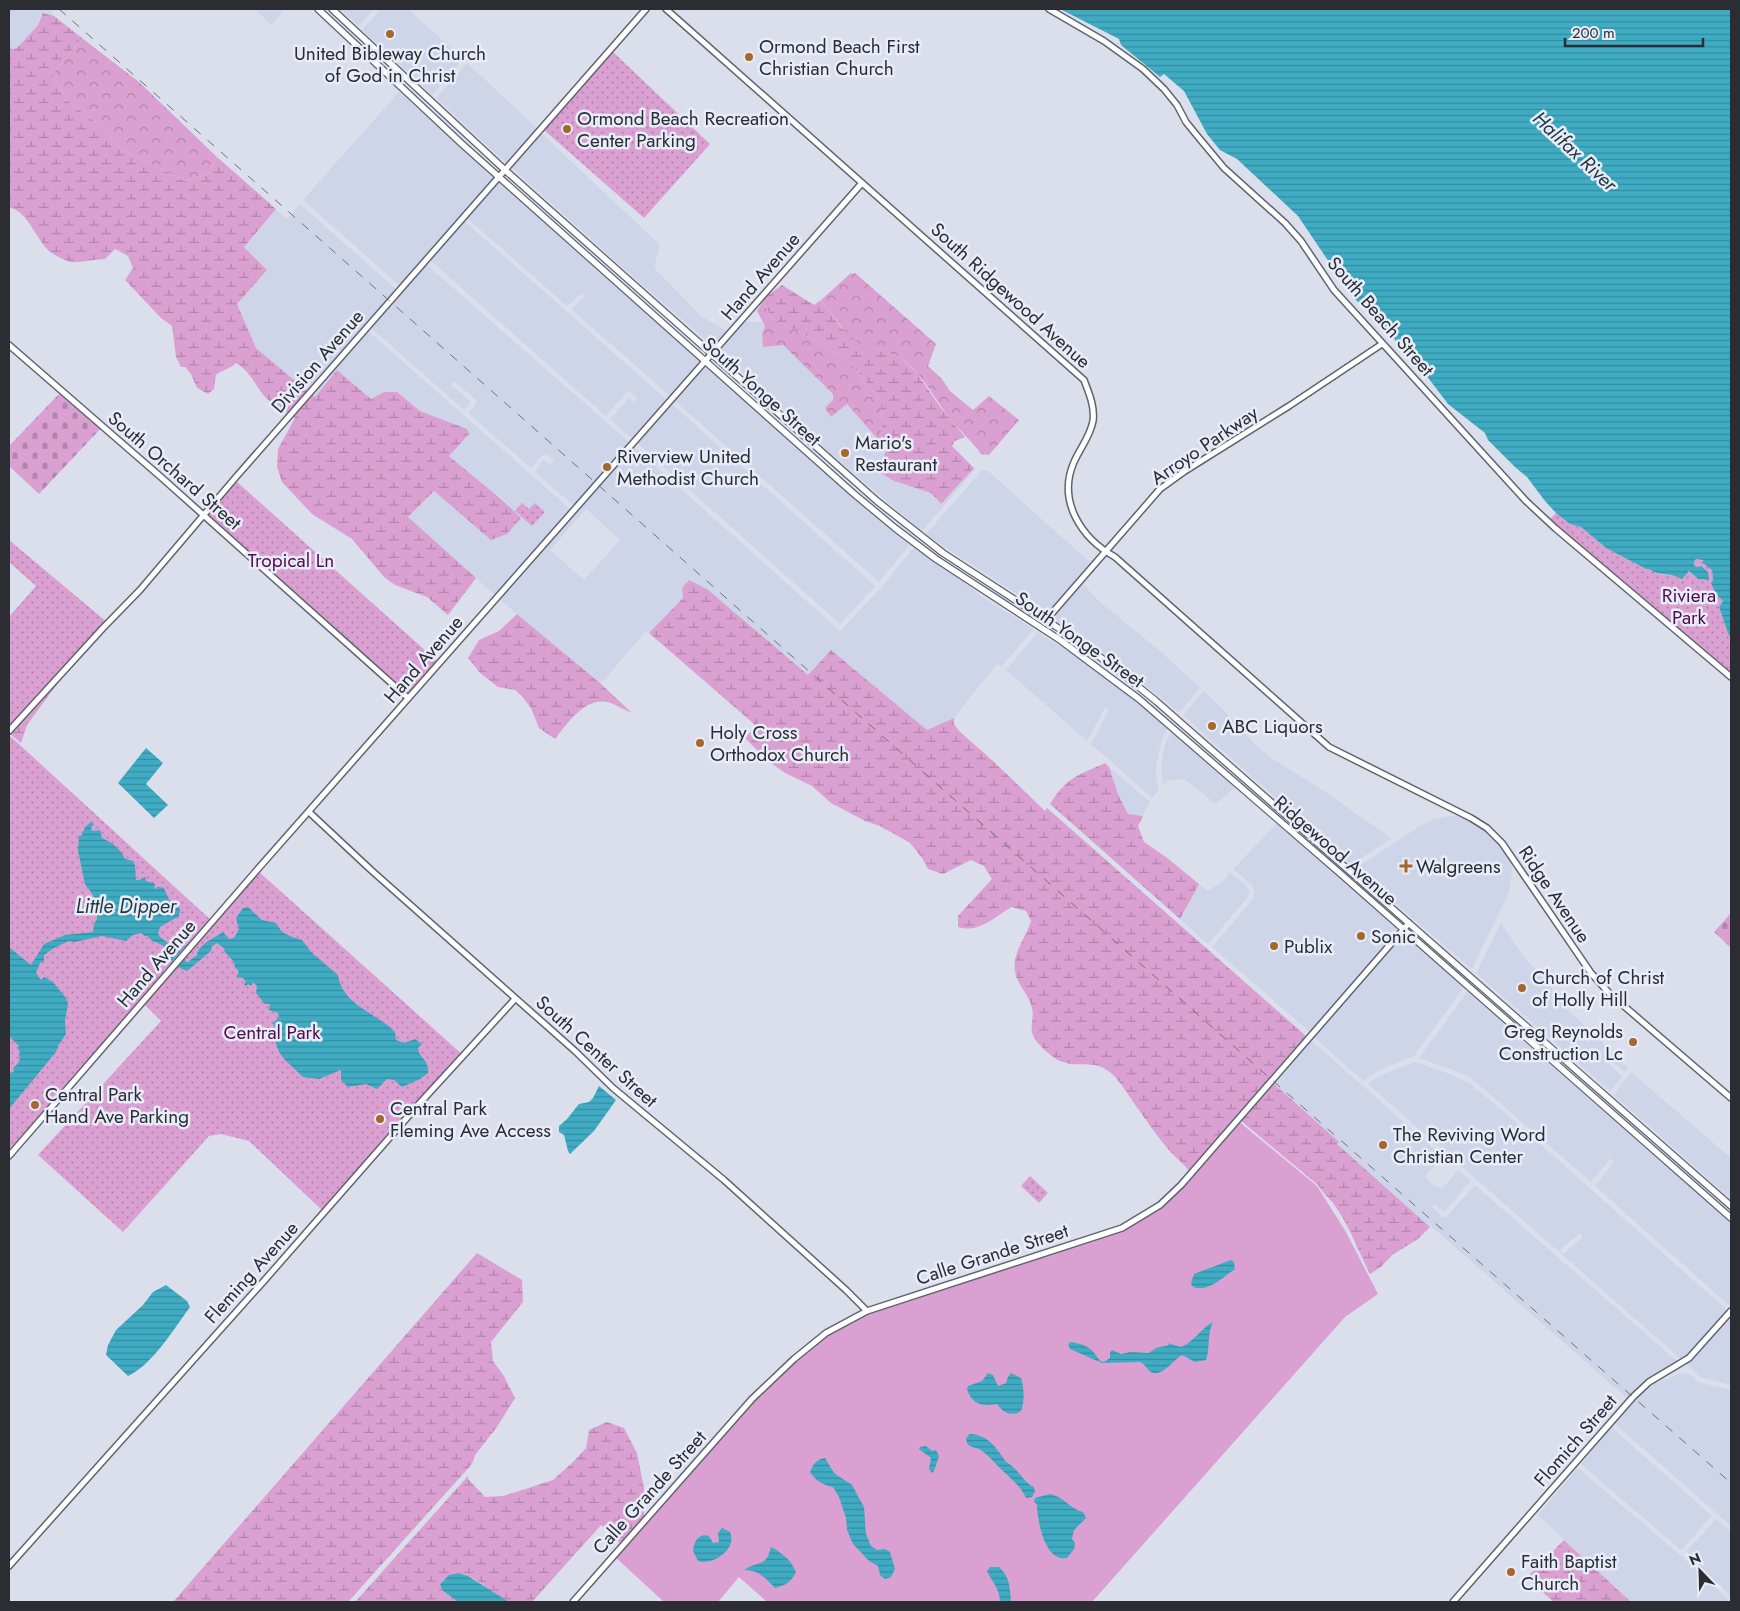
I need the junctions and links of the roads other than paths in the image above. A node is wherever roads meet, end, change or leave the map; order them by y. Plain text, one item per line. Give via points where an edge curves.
1 (318, 9) edge
2 (332, 9) edge
3 (646, 9) edge
4 (666, 9) edge
5 (1049, 9) edge
6 (382, 69) junction
7 (398, 71) junction
8 (505, 170) junction
9 (499, 177) junction
10 (862, 183) junction
11 (600, 267) junction
12 (615, 268) junction
13 (1382, 344) junction
14 (9, 345) edge
15 (712, 354) junction
16 (705, 361) junction
17 (784, 432) junction
18 (816, 448) junction
19 (204, 515) junction
20 (1106, 552) junction
21 (1029, 620) junction
22 (1046, 620) junction
23 (1040, 626) junction
24 (1057, 627) junction
25 (1731, 677) edge
26 (408, 698) junction
27 (9, 731) edge
28 (1264, 795) joint
29 (1258, 802) joint
30 (309, 812) junction
31 (1460, 813) joint
32 (1278, 820) junction
33 (1293, 820) junction
34 (1409, 923) junction
35 (1404, 930) junction
36 (516, 999) junction
37 (1731, 1098) edge
38 (9, 1156) edge
39 (1731, 1206) edge
40 (1731, 1218) edge
41 (866, 1311) junction
42 (1731, 1311) edge
43 (9, 1566) edge
44 (573, 1602) edge
45 (1453, 1602) edge

1 - 6 main road, South Yonge Street
2 - 7 main road, South Yonge Street
3 - 8 street, Division Avenue
4 - 10 street, South Ridgewood Avenue
5 - 13 street, South Beach Street via 1104,41 1164,89 1212,155 1285,223 1334,290
6 - 7 main road
6 - 9 main road, South Yonge Street
7 - 8 main road, South Yonge Street
8 - 9 street, Division Avenue
8 - 12 main road, South Yonge Street
9 - 11 main road, South Yonge Street
9 - 19 street, Division Avenue
10 - 15 street, Hand Avenue
10 - 20 street, South Ridgewood Avenue via 1084,380 1094,418 1069,474 1068,499 1082,530
11 - 12 main road
11 - 16 main road, South Yonge Street
12 - 15 main road, South Yonge Street
13 - 20 street, Arroyo Parkway via 1160,489
13 - 25 street, South Beach Street via 1555,528
14 - 19 street, South Orchard Street
15 - 16 street, Hand Avenue
15 - 18 main road, South Yonge Street
16 - 17 main road, South Yonge Street
16 - 26 street, Hand Avenue
17 - 18 main road via 810,449
17 - 21 main road, South Yonge Street via 915,543
18 - 22 main road, South Yonge Street via 920,536
19 - 26 street, South Orchard Street
19 - 27 street, Division Avenue via 140,590
20 - 22 street, Arroyo Parkway
20 - 31 street, South Ridgewood Avenue via 1329,747
21 - 22 main road
21 - 23 main road, South Yonge Street
22 - 24 main road, South Yonge Street
23 - 24 main road
23 - 29 main road, South Yonge Street via 1139,699
24 - 28 main road, South Yonge Street via 1135,684
26 - 30 street, Hand Avenue
28 - 33 main road, Ridgewood Avenue
29 - 32 main road, Ridgewood Avenue
30 - 36 street, South Center Street
30 - 38 street, Hand Avenue
31 - 37 street, Ridge Avenue via 1487,828 1502,843 1591,973 1610,994
32 - 33 main road
32 - 35 main road, Ridgewood Avenue
33 - 34 main road, Ridgewood Avenue
34 - 35 street, Calle Grande Street
34 - 39 main road, Ridgewood Avenue
35 - 40 main road, Ridgewood Avenue
35 - 41 street, Calle Grande Street via 1160,1205 1122,1228
36 - 41 street, South Center Street via 613,1088 724,1180
36 - 43 street, Fleming Avenue
41 - 44 street, Calle Grande Street via 826,1333 752,1400
42 - 45 street, Flomich Street via 1689,1358 1649,1382 1635,1395

